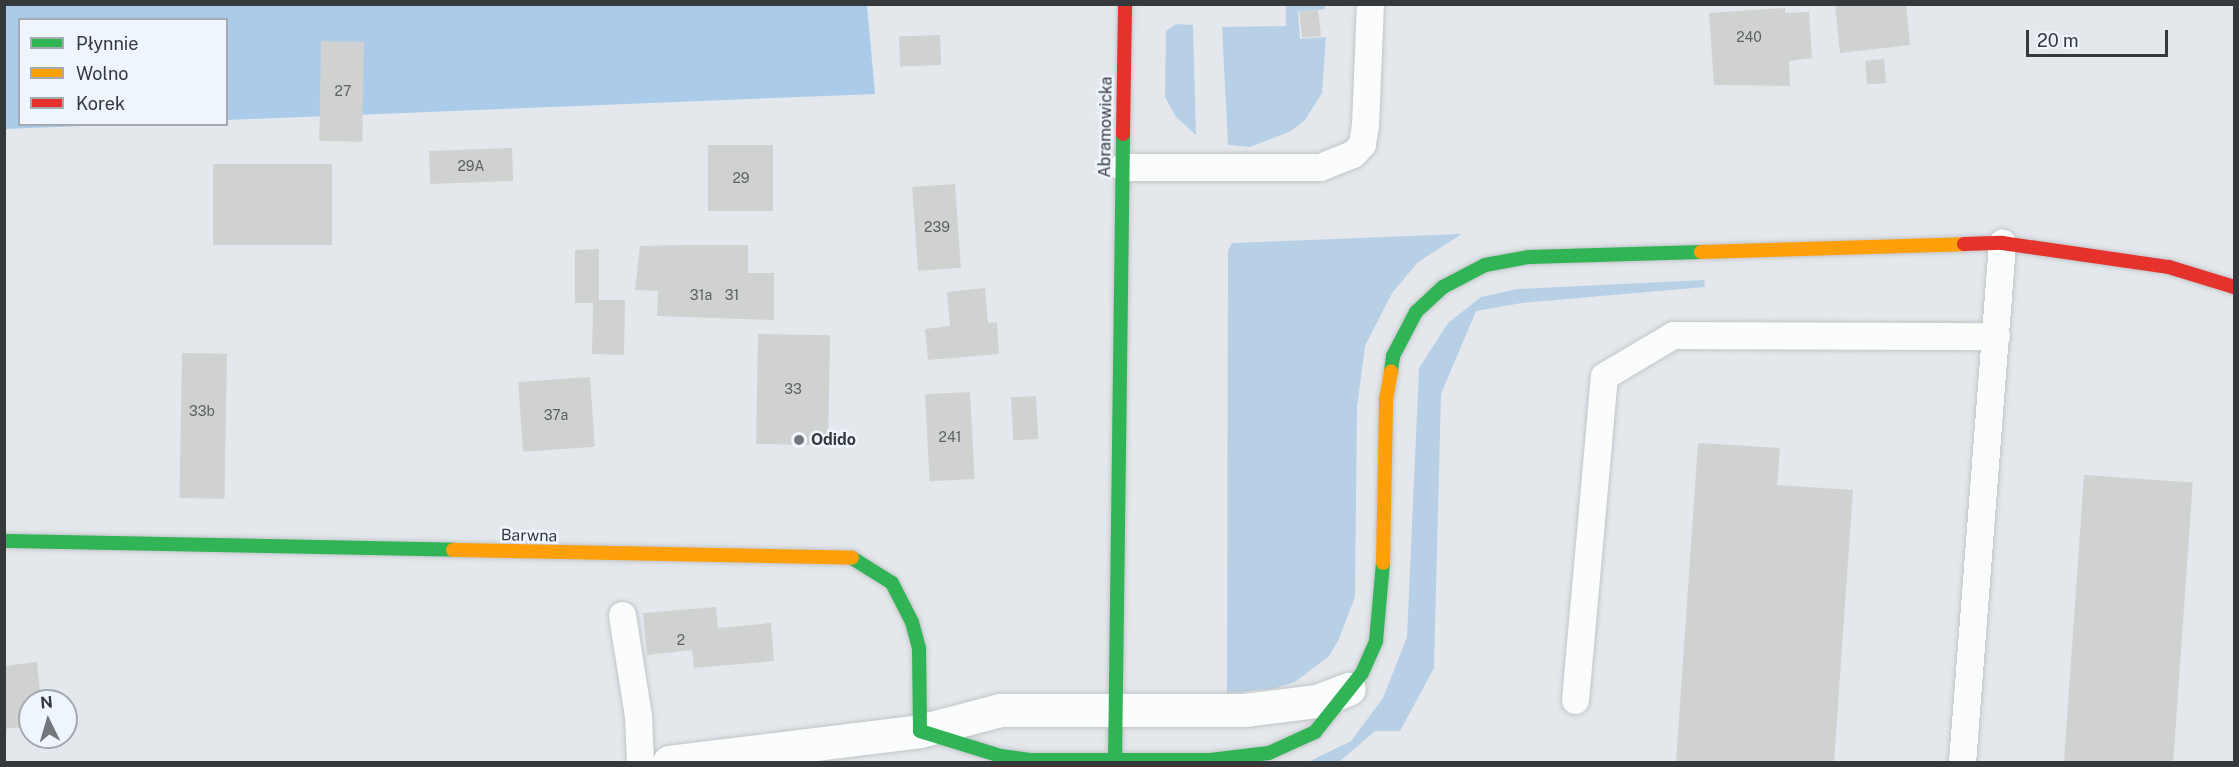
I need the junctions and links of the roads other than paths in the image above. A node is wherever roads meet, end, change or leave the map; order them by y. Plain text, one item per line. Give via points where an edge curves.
1 (1125, 4) edge
2 (1370, 4) edge
3 (1122, 167) junction
4 (2002, 243) junction
5 (2235, 287) edge
6 (1996, 336) junction
7 (4, 541) edge
8 (622, 615) dead end
9 (1349, 689) junction
10 (1575, 699) dead end
11 (1116, 708) junction
12 (920, 731) junction
13 (640, 762) edge
14 (669, 762) edge
15 (1115, 762) edge
16 (1962, 762) edge

1 - 3 street, Abramowicka
2 - 3 lane via 1365,126 1362,144 1353,154 1320,167
3 - 11 street, Abramowicka
4 - 5 street via 2169,267
4 - 6 lane
4 - 9 street via 1529,257 1485,265 1443,287 1416,312 1393,356 1386,399 1382,606 1370,658
6 - 10 lane via 1673,335 1604,376
6 - 16 lane
7 - 12 street, Barwna via 852,558 892,583 912,622 919,648
8 - 13 lane via 638,716
9 - 11 street via 1276,708
9 - 15 street via 1316,732 1269,753 1210,760
11 - 12 street via 1000,710
11 - 15 street, Abramowicka
12 - 14 street
12 - 15 street via 1001,756

